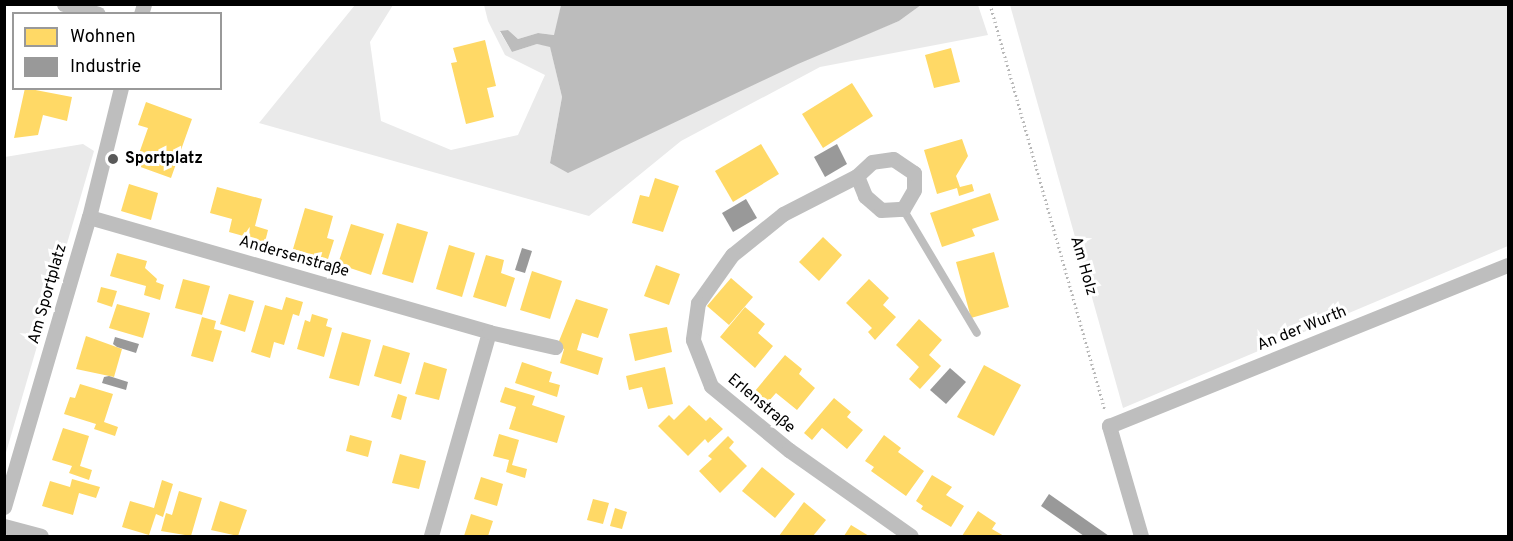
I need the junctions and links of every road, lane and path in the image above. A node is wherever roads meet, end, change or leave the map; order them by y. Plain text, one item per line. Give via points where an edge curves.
1 (64, 4) edge
2 (990, 4) edge
3 (91, 12) edge
4 (121, 90) edge
5 (857, 176) junction
6 (903, 209) junction
7 (89, 218) junction
8 (1509, 265) edge
9 (489, 332) junction
10 (977, 333) dead end
11 (555, 347) dead end
12 (1110, 426) junction
13 (4, 507) edge
14 (4, 526) edge
15 (40, 537) edge
16 (431, 537) edge
17 (911, 537) edge
18 (1141, 537) edge

1 - 3 street
2 - 12 path, Am Holz
4 - 7 street, Am Sportplatz
5 - 6 street via 865,196 881,210
5 - 6 street, Erlenstraße via 872,162 893,159 914,173 914,190
5 - 17 street, Erlenstraße via 783,214 732,255 698,303 693,340 711,386 789,450
6 - 10 lane
7 - 9 street, Andersenstraße
7 - 13 street, Am Sportplatz
8 - 12 street, An der Wurth
9 - 11 street, Andersenstraße
9 - 16 street
12 - 18 street
14 - 15 street

